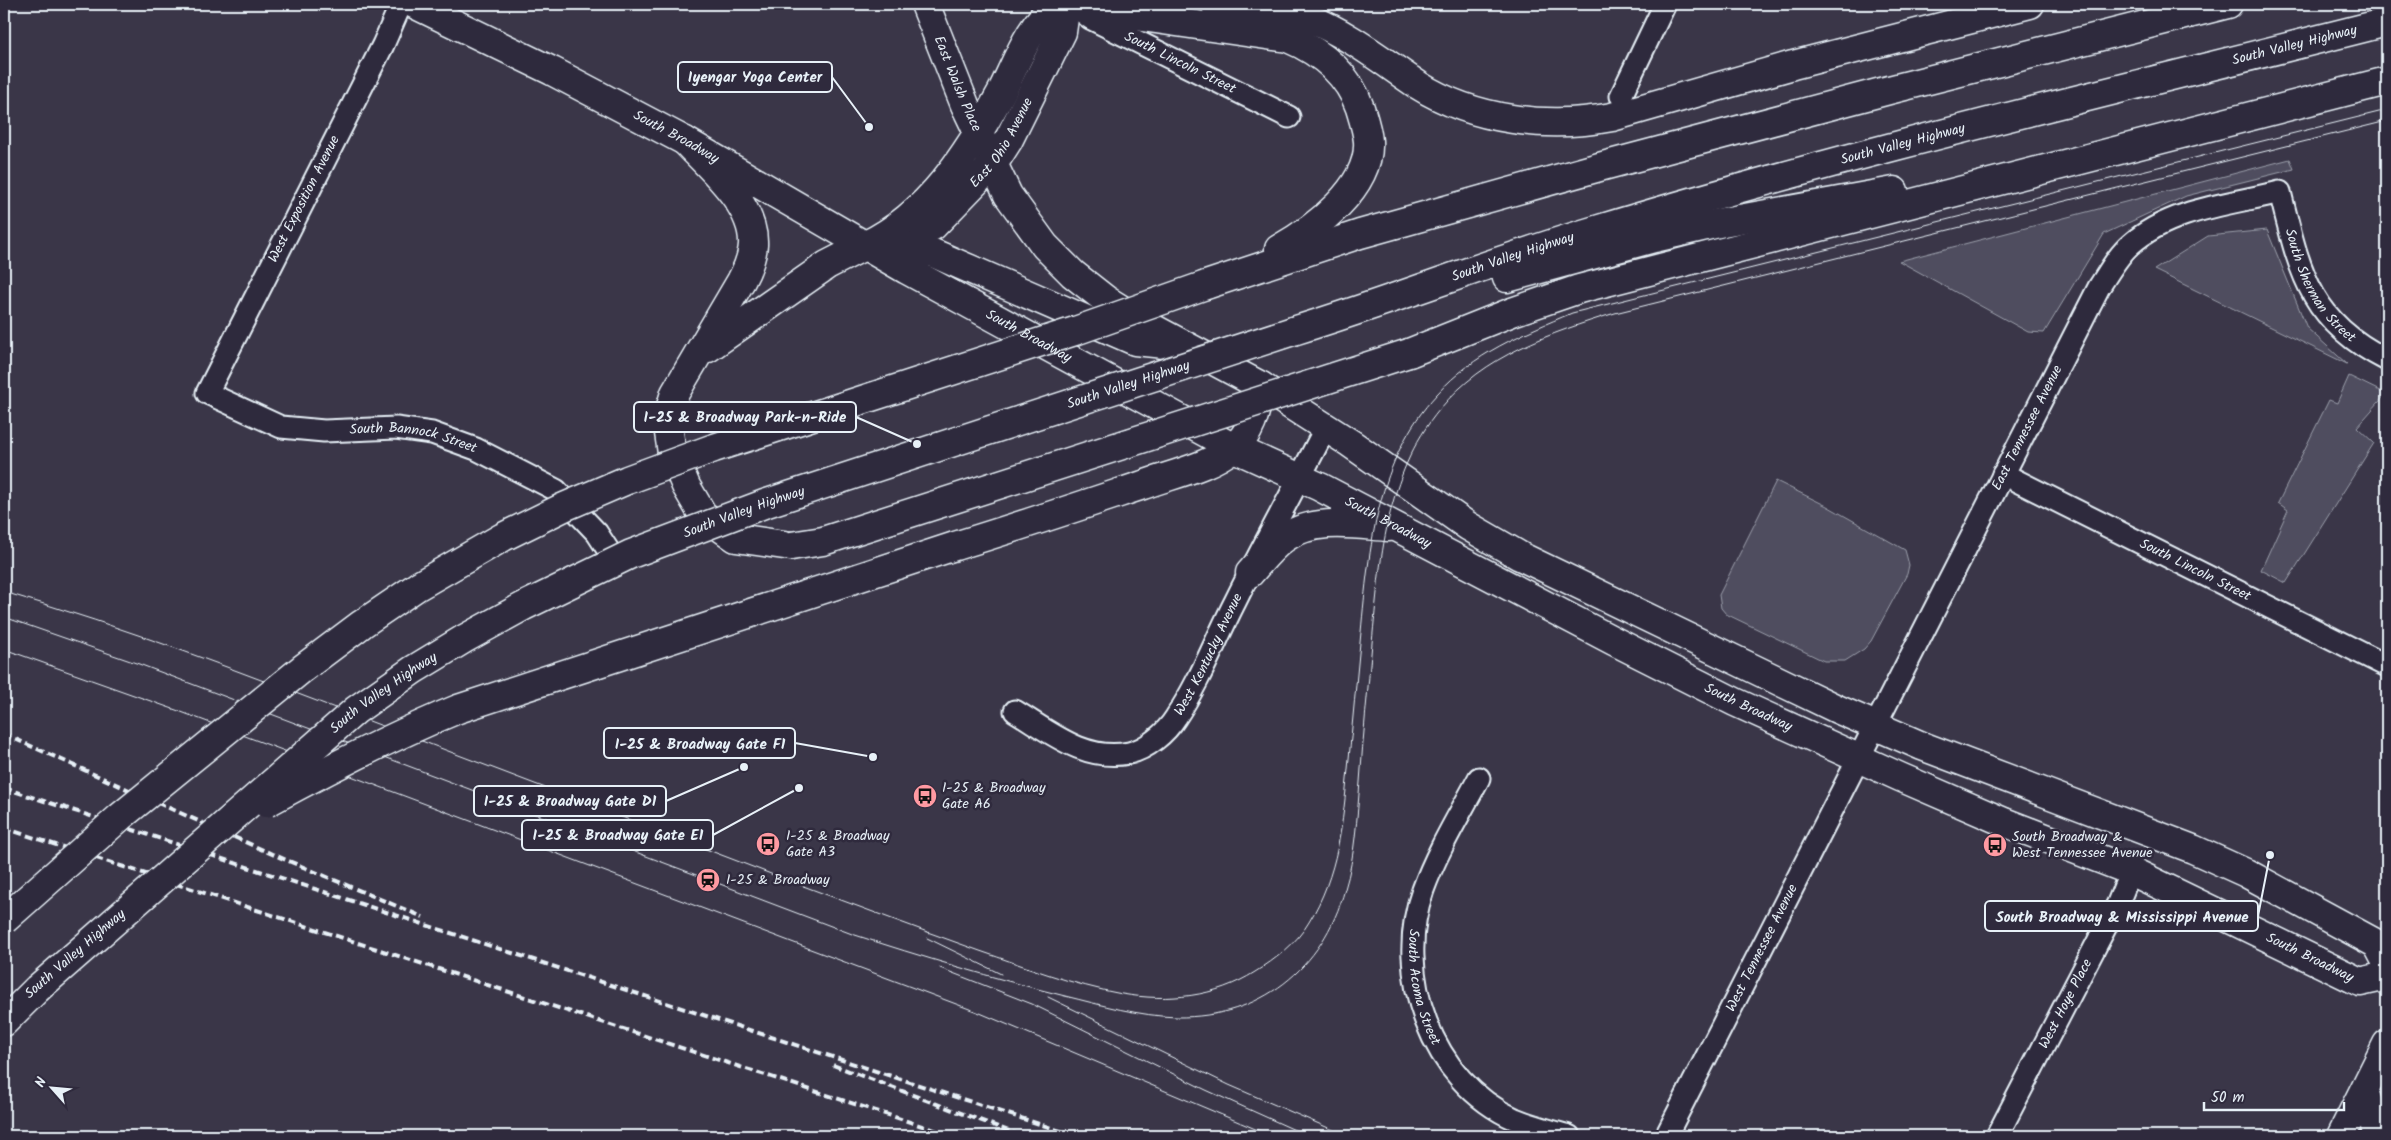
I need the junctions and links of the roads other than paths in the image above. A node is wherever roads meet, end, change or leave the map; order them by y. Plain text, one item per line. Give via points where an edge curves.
1 (401, 4) edge
2 (414, 4) edge
3 (925, 4) edge
4 (1057, 4) edge
5 (1066, 4) edge
6 (1074, 4) edge
7 (1083, 4) edge
8 (1215, 4) edge
9 (1665, 4) edge
10 (2030, 4) edge
11 (2228, 4) edge
12 (1245, 6) edge
13 (2387, 22) edge
14 (2387, 81) edge
15 (1621, 96) dead end
16 (1289, 117) dead end
17 (978, 132) junction
18 (685, 141) junction
19 (2150, 143) junction
20 (994, 163) junction
21 (2280, 192) joint
22 (877, 240) junction
23 (1206, 285) junction
24 (1349, 314) junction
25 (1190, 347) junction
26 (697, 356) junction
27 (2387, 360) edge
28 (1261, 386) junction
29 (207, 393) joint
30 (1326, 427) junction
31 (1234, 448) junction
32 (2003, 474) junction
33 (1300, 477) junction
34 (1398, 528) junction
35 (610, 553) dead end
36 (1250, 572) junction
37 (2387, 666) edge
38 (1014, 711) dead end
39 (1876, 724) junction
40 (1858, 758) junction
41 (1479, 778) dead end
42 (224, 824) junction
43 (2131, 871) junction
44 (4, 920) edge
45 (2387, 963) edge
46 (2387, 976) edge
47 (36, 989) junction
48 (4, 1017) edge
49 (4, 1022) edge
50 (2387, 1044) edge
51 (2364, 1090) junction
52 (1569, 1136) edge
53 (1666, 1136) edge
54 (1997, 1136) edge
55 (2341, 1136) edge
56 (2378, 1136) edge

1 - 29 street, West Exposition Avenue
2 - 18 main road, South Broadway
3 - 17 main road, East Walsh Place
4 - 17 main road, East Ohio Avenue via 1034,27
5 - 20 main road, East Ohio Avenue via 1059,37 1016,127
6 - 16 street, South Lincoln Street via 1090,18
7 - 23 main road via 1114,13 1288,38 1329,61 1344,77 1356,98 1368,143 1356,182 1327,218 1307,233
8 - 12 main road
9 - 15 street
10 - 12 main road via 1793,65 1612,117 1551,123 1491,114 1446,100 1346,35 1291,12
11 - 23 main road via 1603,166 1360,234
13 - 24 main road, South Valley Highway via 1703,198 1592,231
14 - 19 main road
17 - 20 main road, East Walsh Place
17 - 22 main road, East Ohio Avenue via 936,190
18 - 22 main road, South Broadway
18 - 26 main road via 740,202 753,236 749,265
19 - 24 main road via 1723,222
19 - 26 main road, bridge via 1579,289 1409,353 823,541 791,546 736,538 703,515 686,486 672,453 668,426 675,393
20 - 22 main road, East Ohio Avenue via 933,226
20 - 25 main road via 1008,195 1023,218 1073,274 1106,300
21 - 27 street, South Sherman Street via 2301,270 2320,307 2344,334
21 - 32 street, East Tennessee Avenue via 2187,214 2131,244 2099,287
22 - 25 main road via 933,253 1135,341
22 - 26 main road via 827,265
22 - 31 main road, South Broadway via 907,270
23 - 44 main road, bridge via 714,448 618,484 503,537 418,586 302,669 120,817
24 - 42 main road, South Valley Highway, bridge via 764,504 631,554 524,606 413,670 356,710
25 - 28 main road
28 - 30 main road
28 - 31 main road via 1247,434
29 - 35 street, South Bannock Street via 281,426 324,431 396,428 441,436 476,449 556,490 597,533
30 - 33 street, West Kentucky Avenue
30 - 39 main road via 1452,516 1520,556
31 - 33 main road, South Broadway
31 - 42 main road, bridge via 1200,466 1032,523 458,709 336,765
32 - 37 street, South Lincoln Street
32 - 39 street, East Tennessee Avenue
33 - 34 main road, South Broadway
33 - 36 street, West Kentucky Avenue
34 - 36 main road via 1327,524 1310,527 1287,536
34 - 40 main road, South Broadway via 1726,697
36 - 38 street, West Kentucky Avenue via 1176,718 1149,744 1131,753 1093,753 1078,748
39 - 40 street, East Tennessee Avenue
39 - 45 main road via 1922,746 2193,849 2246,873 2377,944
40 - 43 main road, South Broadway via 2004,822
40 - 53 street, West Tennessee Avenue
41 - 52 street, South Acoma Street via 1435,863 1415,919 1412,948 1414,978 1421,1007 1447,1061 1466,1083 1514,1119
42 - 47 main road, South Valley Highway, bridge
43 - 46 main road, South Broadway via 2360,982
43 - 54 street, West Hoye Place via 2118,903
47 - 48 main road, South Valley Highway
47 - 49 main road
50 - 51 main road
51 - 55 main road
51 - 56 main road

